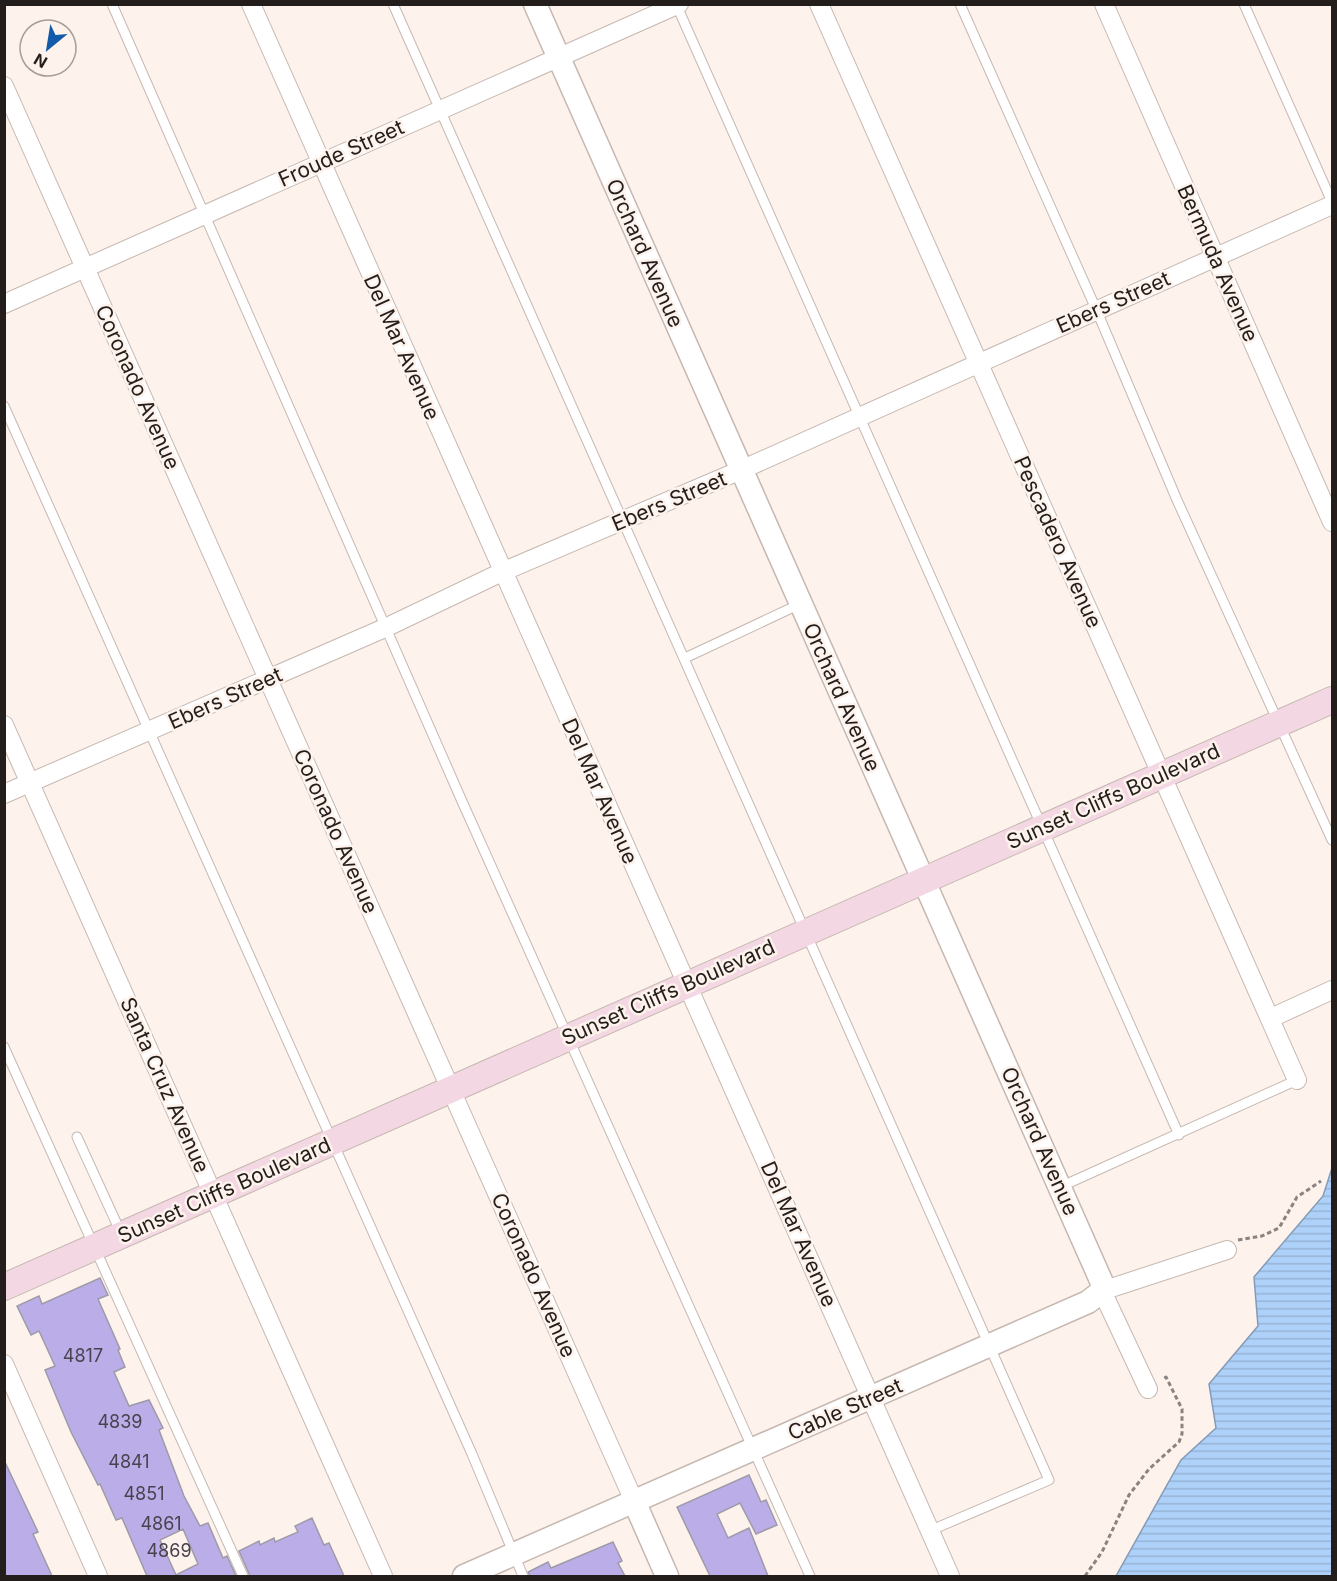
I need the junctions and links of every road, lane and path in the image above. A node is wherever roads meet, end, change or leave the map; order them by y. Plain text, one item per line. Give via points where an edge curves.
1 (112, 4) edge
2 (251, 4) edge
3 (393, 4) edge
4 (535, 4) edge
5 (819, 4) edge
6 (960, 4) edge
7 (1104, 4) edge
8 (1244, 4) edge
9 (677, 5) edge
10 (558, 58) junction
11 (4, 86) edge
12 (439, 109) junction
13 (320, 162) junction
14 (1332, 204) edge
15 (204, 215) junction
16 (1215, 256) junction
17 (85, 268) junction
18 (4, 304) edge
19 (1096, 309) junction
20 (979, 363) junction
21 (4, 406) edge
22 (860, 416) junction
23 (741, 470) junction
24 (622, 521) junction
25 (1332, 522) edge
26 (502, 572) junction
27 (800, 604) junction
28 (387, 627) junction
29 (685, 658) junction
30 (268, 679) junction
31 (1332, 700) edge
32 (1280, 724) junction
33 (4, 725) edge
34 (148, 732) junction
35 (1160, 775) junction
36 (31, 782) junction
37 (4, 794) edge
38 (1043, 827) junction
39 (1332, 840) edge
40 (922, 879) junction
41 (804, 932) junction
42 (687, 984) junction
43 (1332, 990) edge
44 (1270, 1018) junction
45 (568, 1037) junction
46 (4, 1047) edge
47 (1297, 1080) joint
48 (450, 1089) junction
49 (1179, 1135) junction
50 (77, 1137) dead end
51 (331, 1142) junction
52 (1321, 1181) dead end
53 (1060, 1187) junction
54 (214, 1194) junction
55 (122, 1235) junction
56 (93, 1248) junction
57 (1227, 1250) joint
58 (4, 1287) edge
59 (1102, 1291) junction
60 (989, 1344) junction
61 (4, 1364) edge
62 (1169, 1382) dead end
63 (1148, 1389) dead end
64 (871, 1398) junction
65 (752, 1449) junction
66 (633, 1501) junction
67 (929, 1531) junction
68 (513, 1555) junction
69 (99, 1576) edge
70 (243, 1576) edge
71 (383, 1576) edge
72 (464, 1576) edge
73 (523, 1576) edge
74 (667, 1576) edge
75 (810, 1576) edge
76 (950, 1576) edge
77 (1085, 1576) edge

1 - 15 lane
2 - 13 street, Del Mar Avenue
3 - 12 lane
4 - 10 street, Orchard Avenue
5 - 20 street, Pescadero Avenue
6 - 19 lane
7 - 16 street, Bermuda Avenue
8 - 14 lane
9 - 10 street, Froude Street
9 - 22 lane
10 - 12 street, Froude Street
10 - 23 street, Orchard Avenue
11 - 17 street, Coronado Avenue
12 - 13 street, Froude Street
12 - 24 lane
13 - 15 street, Froude Street
13 - 26 street, Del Mar Avenue
14 - 16 street, Ebers Street
15 - 17 street, Froude Street
15 - 28 lane
16 - 19 street, Ebers Street
16 - 25 street, Bermuda Avenue
17 - 18 street, Froude Street
17 - 30 street, Coronado Avenue
19 - 20 street, Ebers Street
19 - 32 lane
20 - 22 street, Ebers Street
20 - 35 street, Pescadero Avenue
21 - 34 lane
22 - 23 street, Ebers Street
22 - 38 lane
23 - 24 street, Ebers Street
23 - 27 street, Orchard Avenue
24 - 26 street, Ebers Street
24 - 29 lane
26 - 28 street, Ebers Street
26 - 42 street, Del Mar Avenue
27 - 29 lane
27 - 40 street, Orchard Avenue
28 - 30 street, Ebers Street
28 - 45 lane
29 - 41 lane
30 - 34 street, Ebers Street
30 - 48 street, Coronado Avenue
31 - 32 main road, Sunset Cliffs Boulevard
32 - 35 main road, Sunset Cliffs Boulevard
32 - 39 lane
33 - 36 street, Santa Cruz Avenue
34 - 36 street, Ebers Street
34 - 51 lane
35 - 38 main road, Sunset Cliffs Boulevard
35 - 44 street, Pescadero Avenue
36 - 37 street, Ebers Street
36 - 54 street, Santa Cruz Avenue
38 - 40 main road, Sunset Cliffs Boulevard
38 - 49 lane
40 - 41 main road, Sunset Cliffs Boulevard
40 - 53 street, Orchard Avenue
41 - 42 main road, Sunset Cliffs Boulevard
41 - 60 lane
42 - 45 main road, Sunset Cliffs Boulevard
42 - 64 street, Del Mar Avenue
43 - 44 street
44 - 47 street, Pescadero Avenue
45 - 48 main road, Sunset Cliffs Boulevard
45 - 65 lane
46 - 56 lane
47 - 49 lane
48 - 51 main road, Sunset Cliffs Boulevard
48 - 66 street, Coronado Avenue
49 - 53 lane
50 - 55 lane
51 - 54 main road, Sunset Cliffs Boulevard
51 - 68 lane via 472,1454
52 - 57 path via 1297,1197 1279,1228 1262,1236 1232,1240
53 - 59 street, Orchard Avenue via 1101,1274
54 - 55 main road, Sunset Cliffs Boulevard
54 - 71 street, Santa Cruz Avenue
55 - 56 main road, Sunset Cliffs Boulevard
56 - 58 main road, Sunset Cliffs Boulevard
56 - 70 lane
57 - 59 street, Cable Street
59 - 60 street, Cable Street via 1088,1302
59 - 63 street, Orchard Avenue
60 - 64 street, Cable Street
60 - 67 lane via 1049,1480
61 - 69 street
62 - 77 path via 1182,1409 1179,1442 1149,1469 1129,1495 1102,1552
64 - 65 street, Cable Street
64 - 67 street, Del Mar Avenue
65 - 66 street, Cable Street
65 - 75 lane
66 - 68 street, Cable Street
66 - 74 street, Coronado Avenue
67 - 76 street, Del Mar Avenue
68 - 72 street, Cable Street
68 - 73 lane

